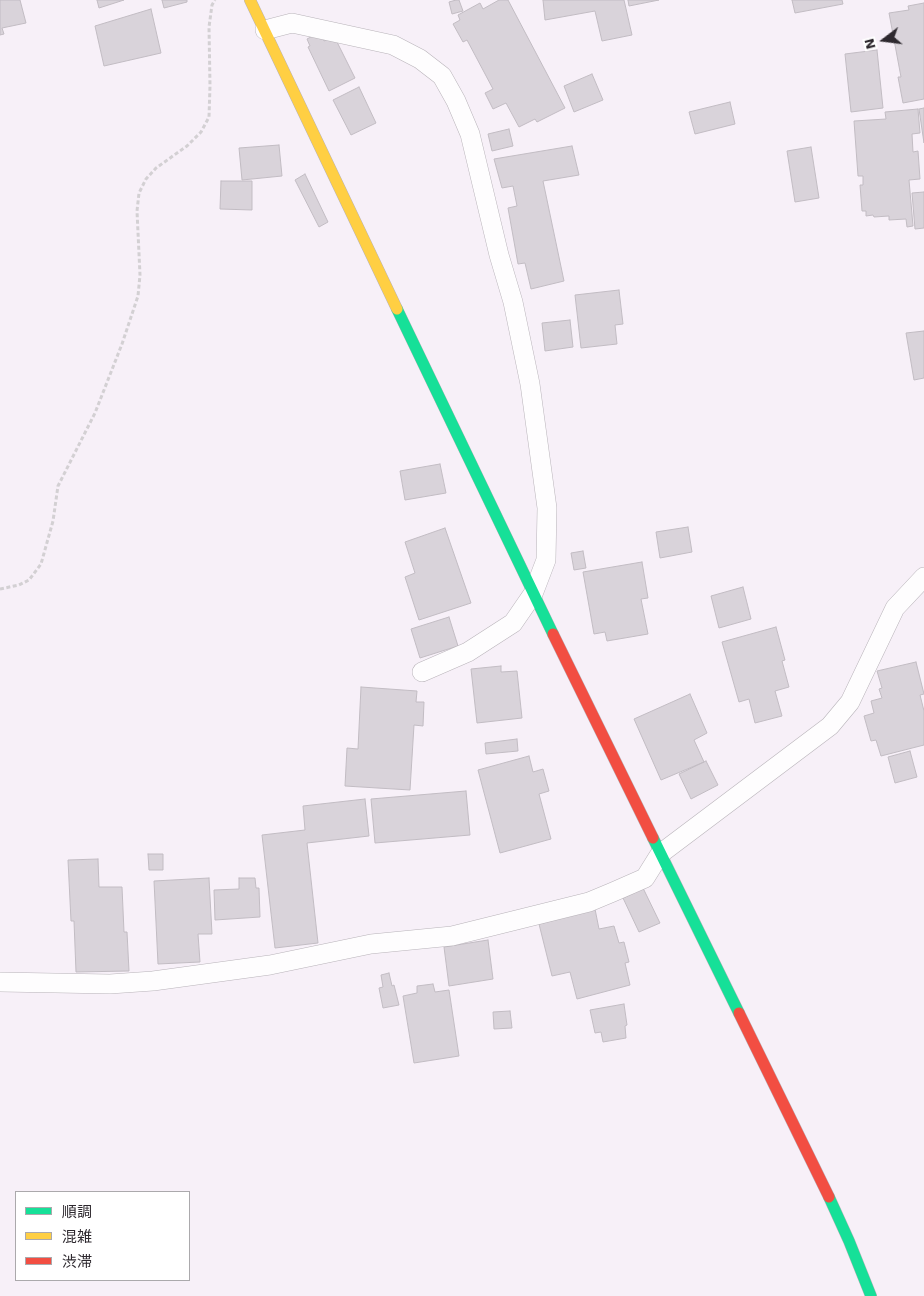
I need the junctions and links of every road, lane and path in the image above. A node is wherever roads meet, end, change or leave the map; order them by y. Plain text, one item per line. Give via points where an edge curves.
1 (215, 0) edge
2 (250, 0) edge
3 (265, 30) junction
4 (924, 577) edge
5 (0, 590) edge
6 (533, 594) junction
7 (422, 672) dead end
8 (660, 854) junction
9 (0, 982) edge
10 (871, 1296) edge

1 - 5 path via 209,27 209,117 201,132 156,168 139,192 138,296 122,344 95,413 58,486 53,521 41,564 29,580
2 - 3 street
3 - 6 street
3 - 6 lane via 292,23 393,45 420,59 442,76 456,101 470,134 513,302 530,384 547,508 546,560
4 - 8 lane via 895,608 850,702 830,726
6 - 7 lane via 513,623 468,652
6 - 8 street
8 - 9 lane via 645,878 597,899 452,936 371,944 270,965 153,981 110,984
8 - 10 street via 818,1173

